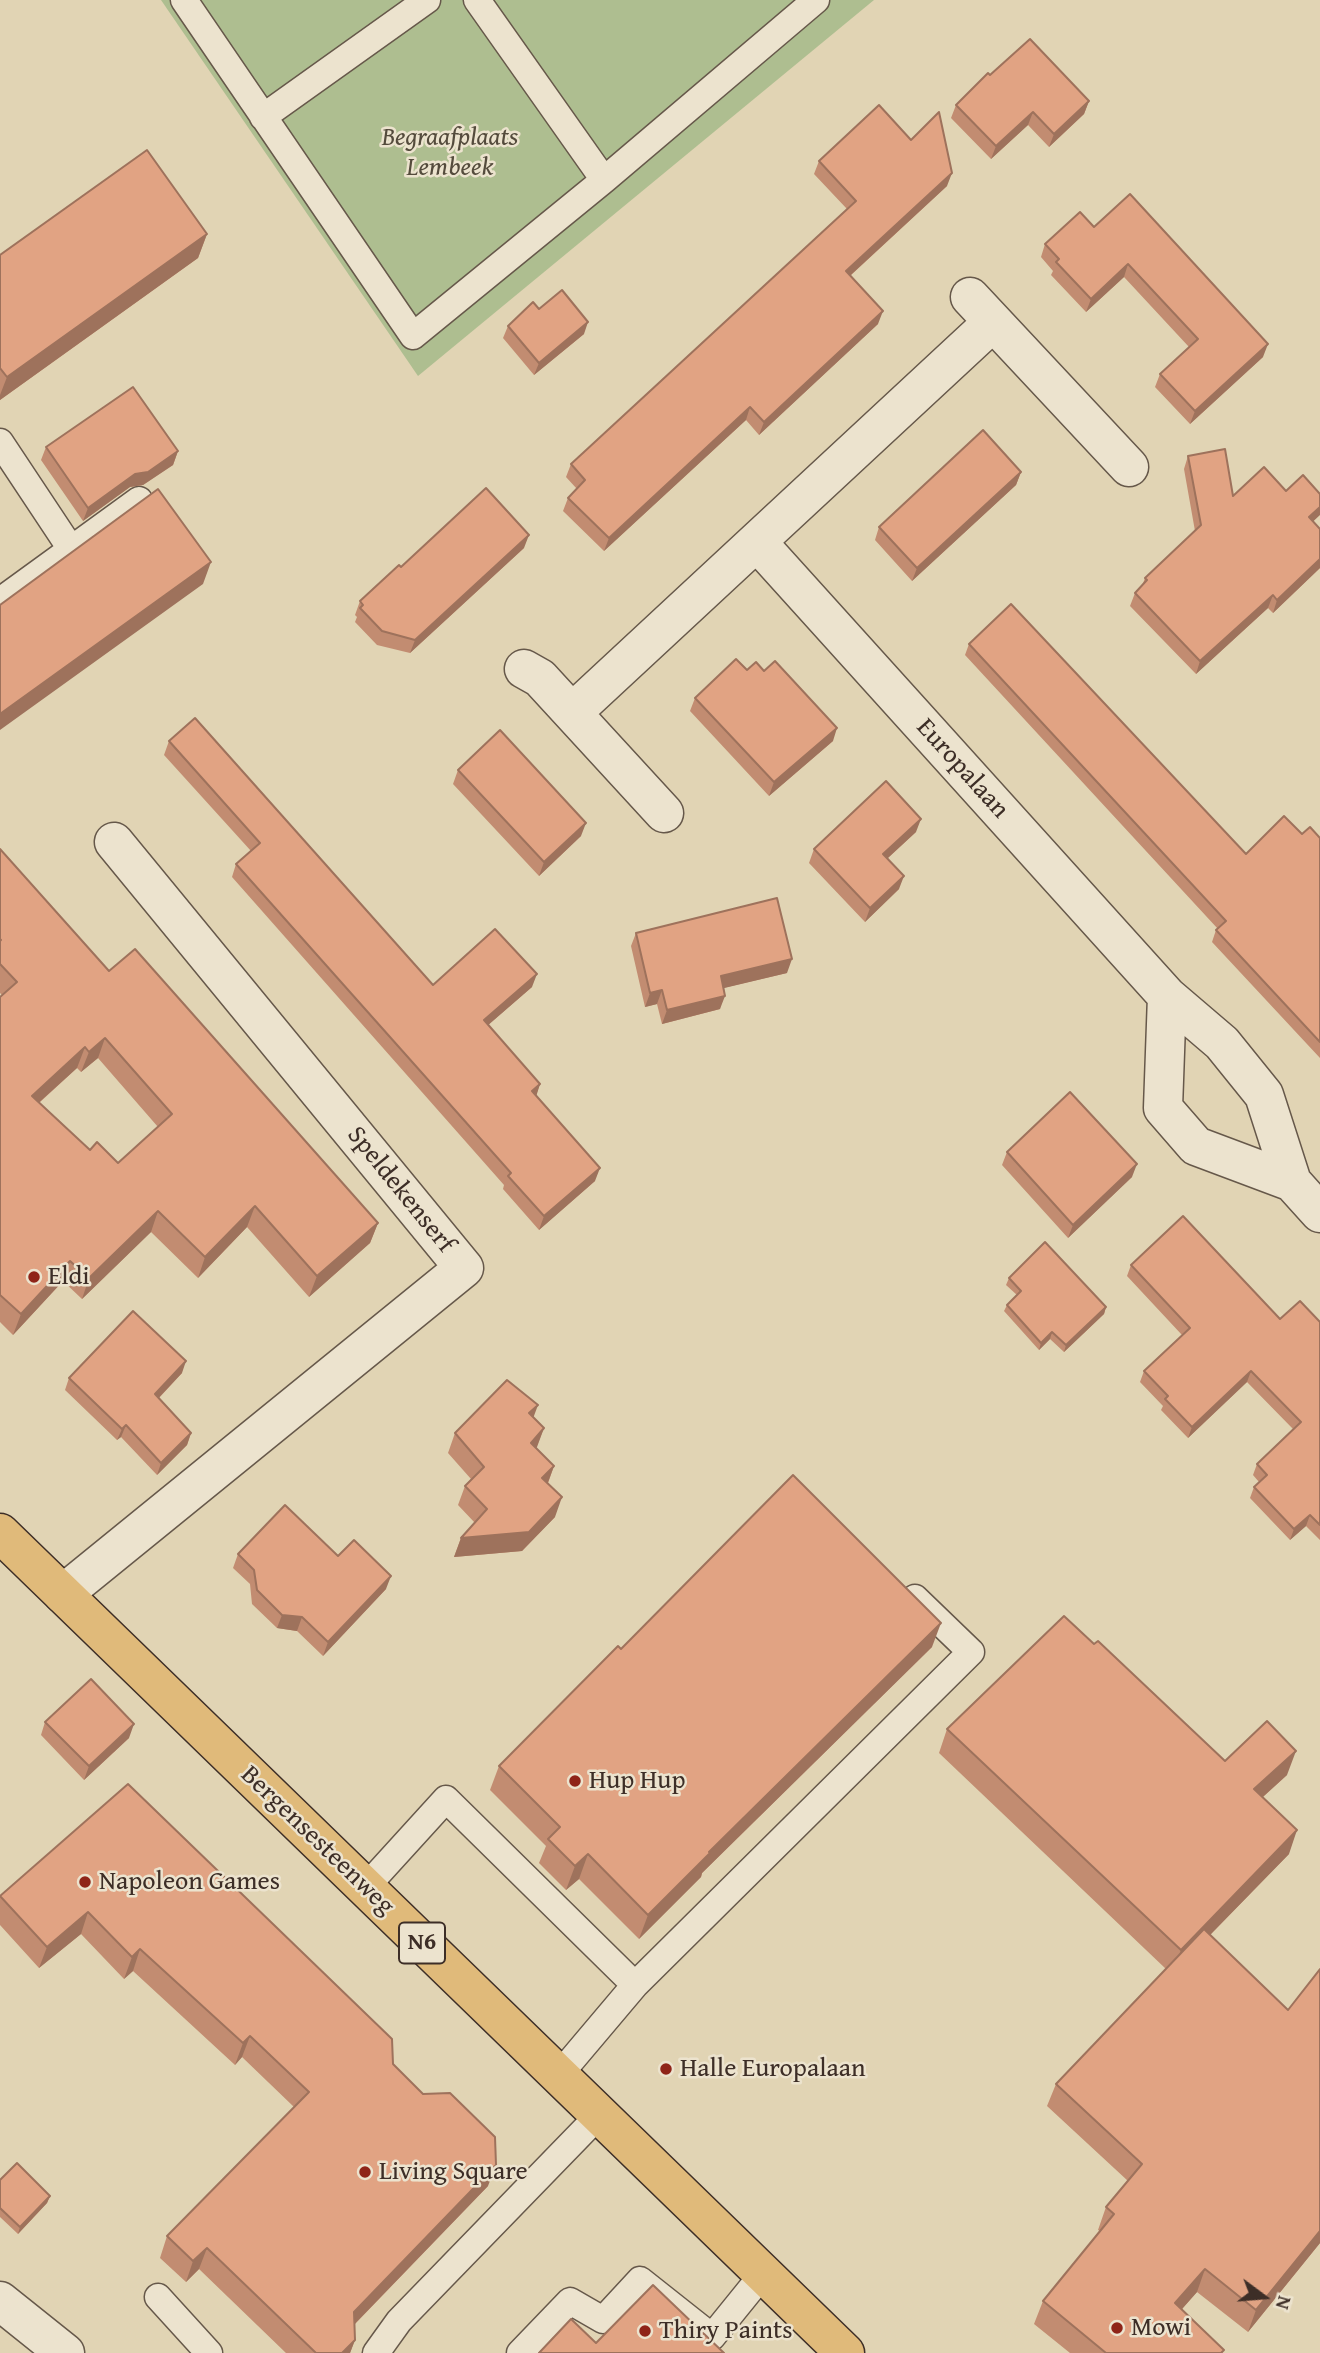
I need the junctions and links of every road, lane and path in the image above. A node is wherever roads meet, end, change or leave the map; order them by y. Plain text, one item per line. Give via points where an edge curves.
1 (184, 0) edge
2 (427, 0) edge
3 (477, 0) edge
4 (816, 0) edge
5 (262, 117) junction
6 (604, 180) junction
7 (0, 442) edge
8 (1129, 467) dead end
9 (139, 500) edge
10 (757, 542) junction
11 (71, 549) junction
12 (0, 601) edge
13 (524, 669) dead end
14 (573, 712) junction
15 (664, 813) dead end
16 (114, 842) dead end
17 (1167, 996) junction
18 (1292, 1182) junction
19 (1320, 1213) edge
20 (0, 1533) edge
21 (895, 1580) edge
22 (63, 1594) junction
23 (365, 1888) junction
24 (635, 1986) junction
25 (559, 2076) junction
26 (599, 2115) junction
27 (763, 2274) junction
28 (158, 2297) dead end
29 (0, 2301) edge
30 (65, 2353) edge
31 (209, 2353) edge
32 (376, 2353) edge
33 (520, 2353) edge
34 (845, 2353) edge

1 - 5 lane
2 - 5 lane
3 - 6 lane
4 - 6 lane
5 - 6 lane via 413,336
7 - 11 lane
8 - 10 street via 981,309
9 - 11 lane
10 - 14 street
10 - 17 street, Europalaan
11 - 12 lane
13 - 14 street via 540,678
14 - 15 street
16 - 22 street, Speldekenserf via 464,1269
17 - 18 street, Europalaan via 1222,1042 1264,1095
17 - 18 street, Europalaan via 1163,1108 1196,1146
18 - 19 street, Europalaan
20 - 22 main road, Bergensesteenweg / N6
21 - 24 lane via 971,1652
22 - 23 main road, Bergensesteenweg / N6
23 - 24 lane via 446,1799
23 - 25 main road, Bergensesteenweg / N6
24 - 25 lane
25 - 26 main road, Bergensesteenweg / N6
26 - 27 main road, Bergensesteenweg / N6
26 - 32 lane via 399,2321
27 - 33 lane via 712,2337 640,2280 603,2320 570,2301
27 - 34 main road, Bergensesteenweg / N6
28 - 31 lane
29 - 30 street

